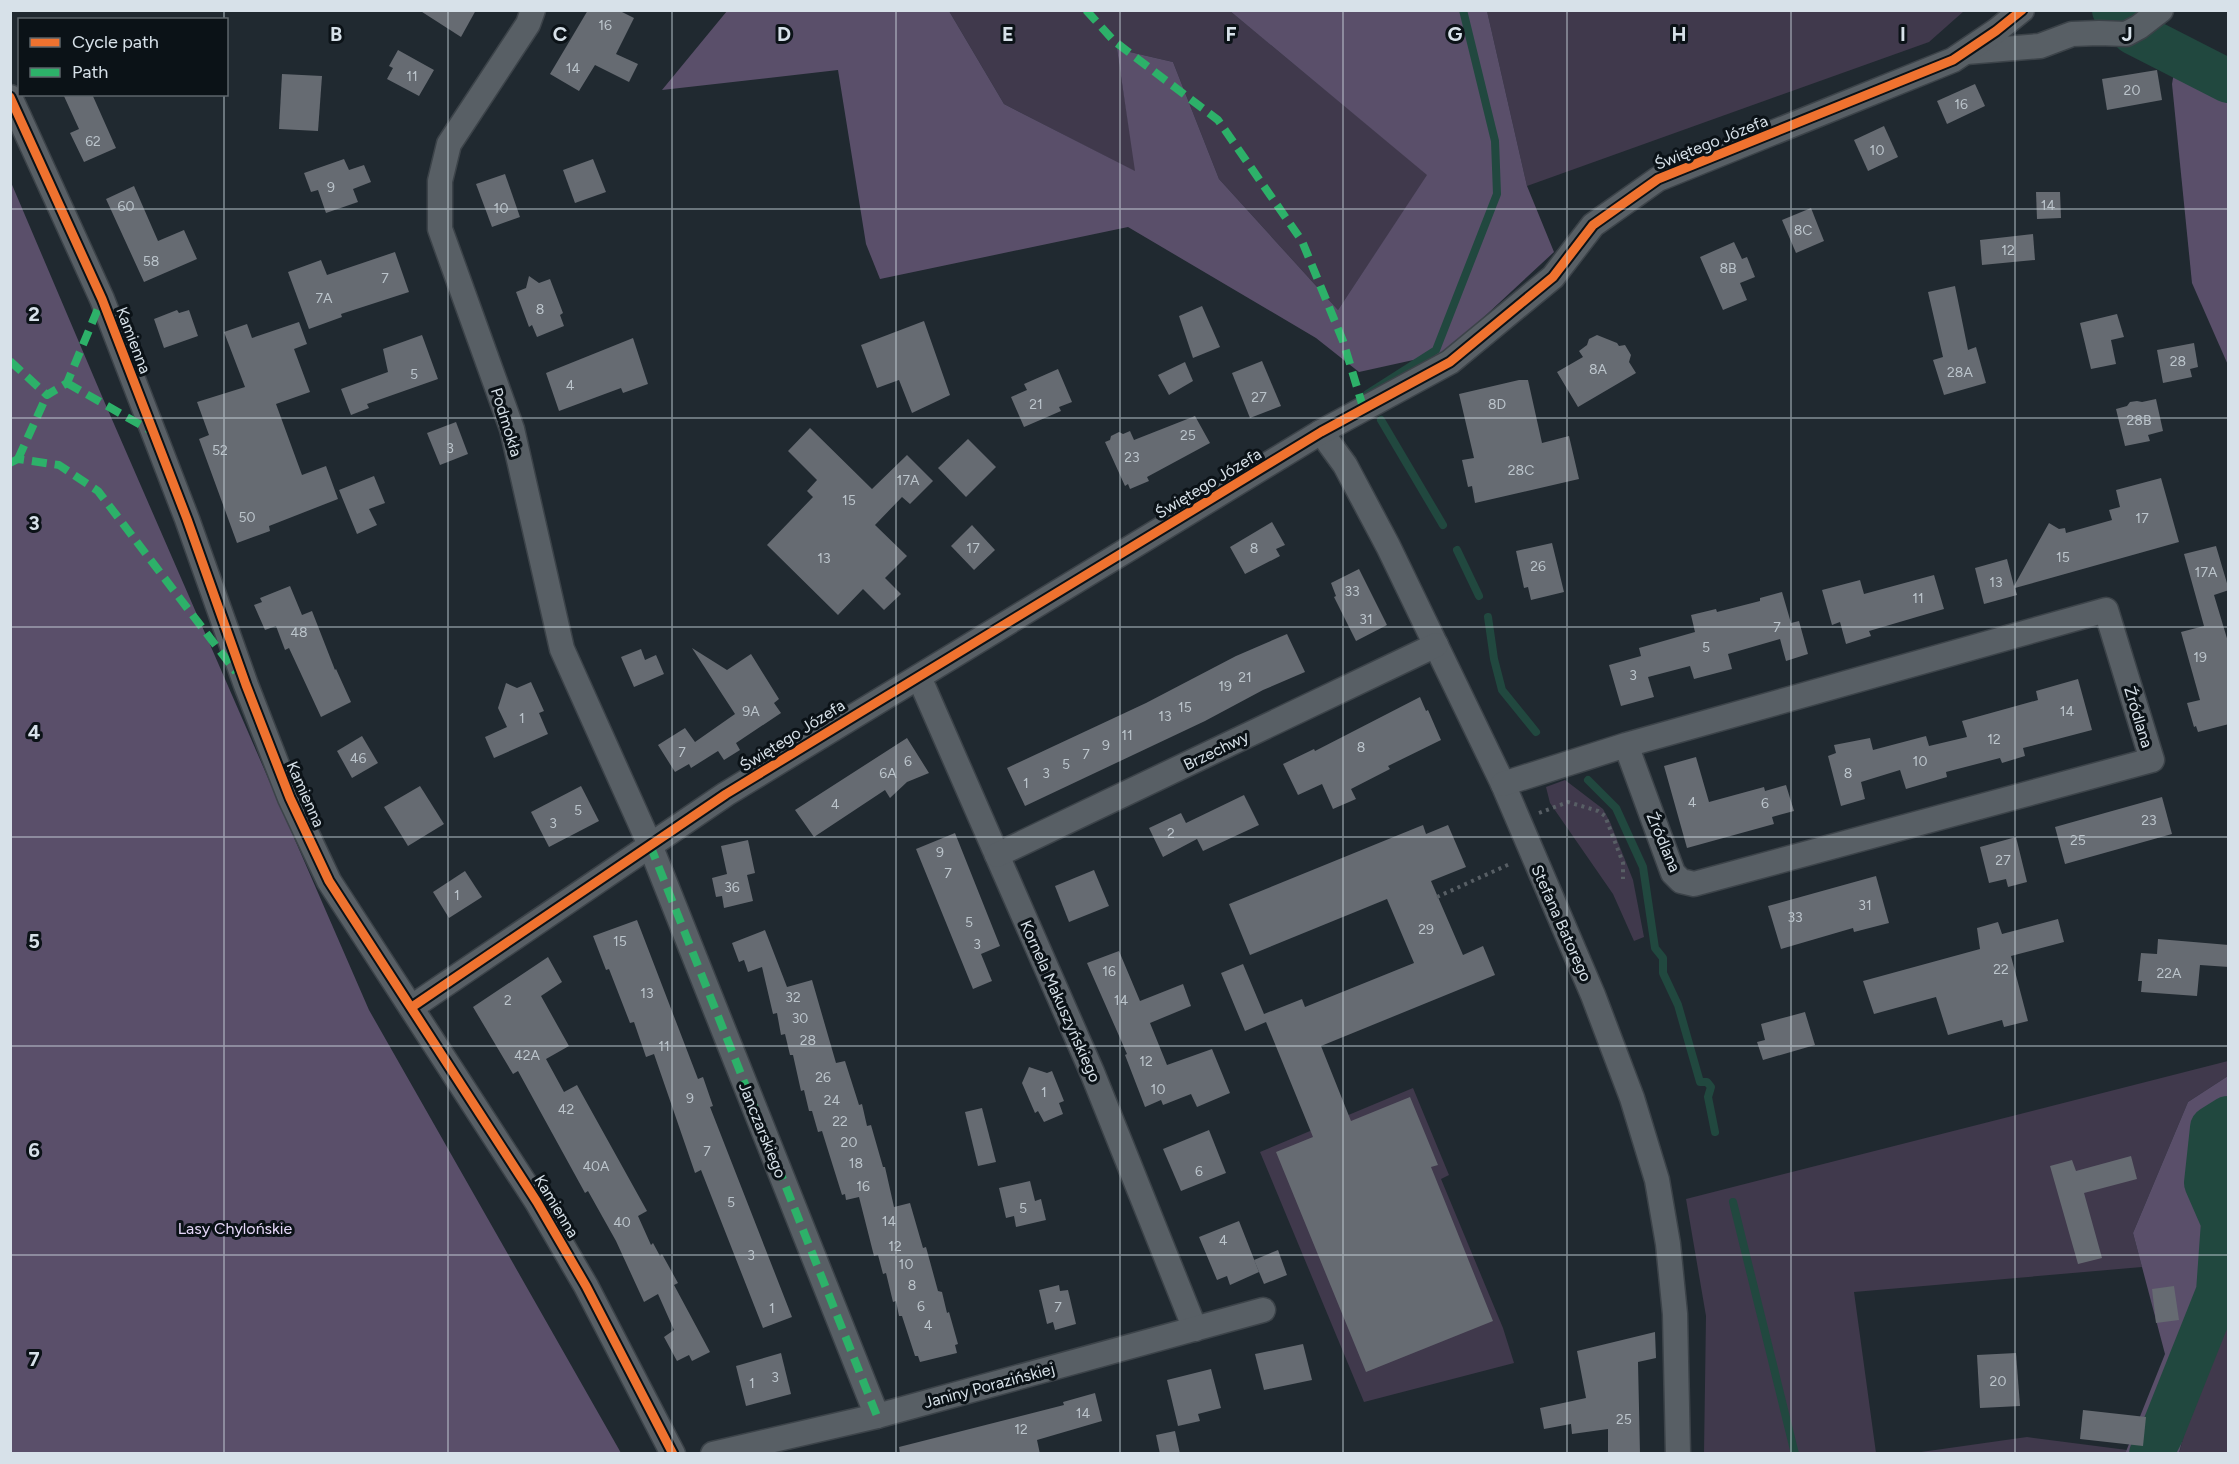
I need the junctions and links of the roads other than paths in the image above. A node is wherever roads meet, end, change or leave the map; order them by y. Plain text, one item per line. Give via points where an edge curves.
1 (534, 10) edge
2 (2022, 10) edge
3 (2161, 10) edge
4 (1964, 52) junction
5 (10, 96) edge
6 (1321, 432) junction
7 (1436, 645) junction
8 (919, 676) junction
9 (1626, 744) junction
10 (1503, 784) junction
11 (650, 845) junction
12 (997, 855) junction
13 (412, 1007) junction
14 (1263, 1310) dead end
15 (1195, 1329) junction
16 (877, 1416) junction
17 (673, 1454) edge
18 (713, 1454) edge
19 (1678, 1454) edge

1 - 11 street, Podmokła via 449,144 440,181 440,229 512,429 562,649
2 - 4 street, Świętego Józefa
3 - 4 street via 2133,31 2072,34 2040,46
4 - 6 street, Świętego Józefa via 1953,60 1658,179 1593,225 1553,278 1450,362
5 - 13 street, Kamienna via 102,299 290,798 329,880
6 - 7 street, Stefana Batorego via 1345,465
6 - 8 street, Świętego Józefa
7 - 10 street, Stefana Batorego
7 - 12 street, Brzechwy
8 - 11 street, Świętego Józefa via 735,788
8 - 12 street, Kornela Makuszyńskiego
9 - 9 street, Źródlana via 2106,610 2152,760 1694,884 1681,881 1673,873
9 - 10 street, Źródlana
10 - 19 street, Stefana Batorego via 1593,995 1632,1098 1657,1180 1675,1314
11 - 13 street, Świętego Józefa
11 - 16 street, Janczarskiego
12 - 15 street, Kornela Makuszyńskiego via 1092,1071
13 - 17 street, Kamienna via 537,1202 586,1286
14 - 15 street, Janiny Porazińskiej
15 - 16 street, Janiny Porazińskiej
16 - 18 street, Janiny Porazińskiej

